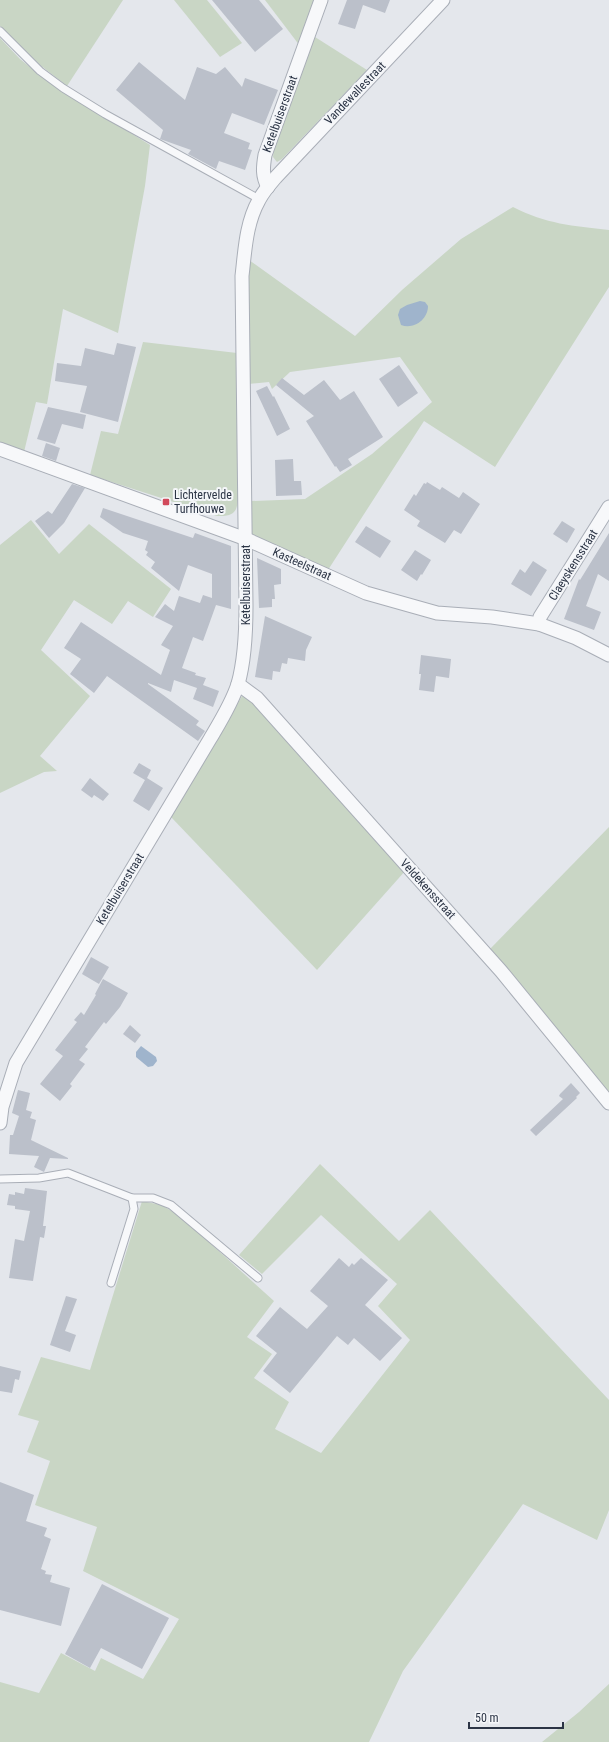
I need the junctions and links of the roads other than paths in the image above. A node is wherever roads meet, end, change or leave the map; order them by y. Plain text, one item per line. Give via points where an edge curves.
1 (321, 0) edge
2 (443, 0) edge
3 (0, 31) edge
4 (268, 186) junction
5 (259, 199) junction
6 (0, 449) edge
7 (609, 507) edge
8 (246, 539) junction
9 (539, 624) junction
10 (609, 655) edge
11 (238, 684) junction
12 (609, 1103) edge
13 (0, 1123) edge
14 (0, 1179) edge
15 (132, 1198) junction
16 (258, 1278) dead end
17 (111, 1283) dead end

1 - 4 street, Ketelbuiserstraat via 265,155 263,170 264,180
2 - 4 street, Vandewallestraat
3 - 5 lane via 40,71 63,88
4 - 5 street, Ketelbuiserstraat
5 - 8 street, Ketelbuiserstraat via 248,228 242,276
6 - 8 street, Kasteelstraat
7 - 9 street, Claeyskensstraat via 540,617
8 - 9 street, Kasteelstraat via 366,593 392,601 437,613
8 - 11 street, Ketelbuiserstraat via 245,643
9 - 10 street, Kasteelstraat via 576,638
11 - 12 street, Veldekensstraat via 257,698 496,966
11 - 13 street, Ketelbuiserstraat via 210,739 16,1063 2,1107
14 - 15 lane via 39,1178 68,1173
15 - 16 lane via 153,1198 171,1205
15 - 17 lane via 134,1209

